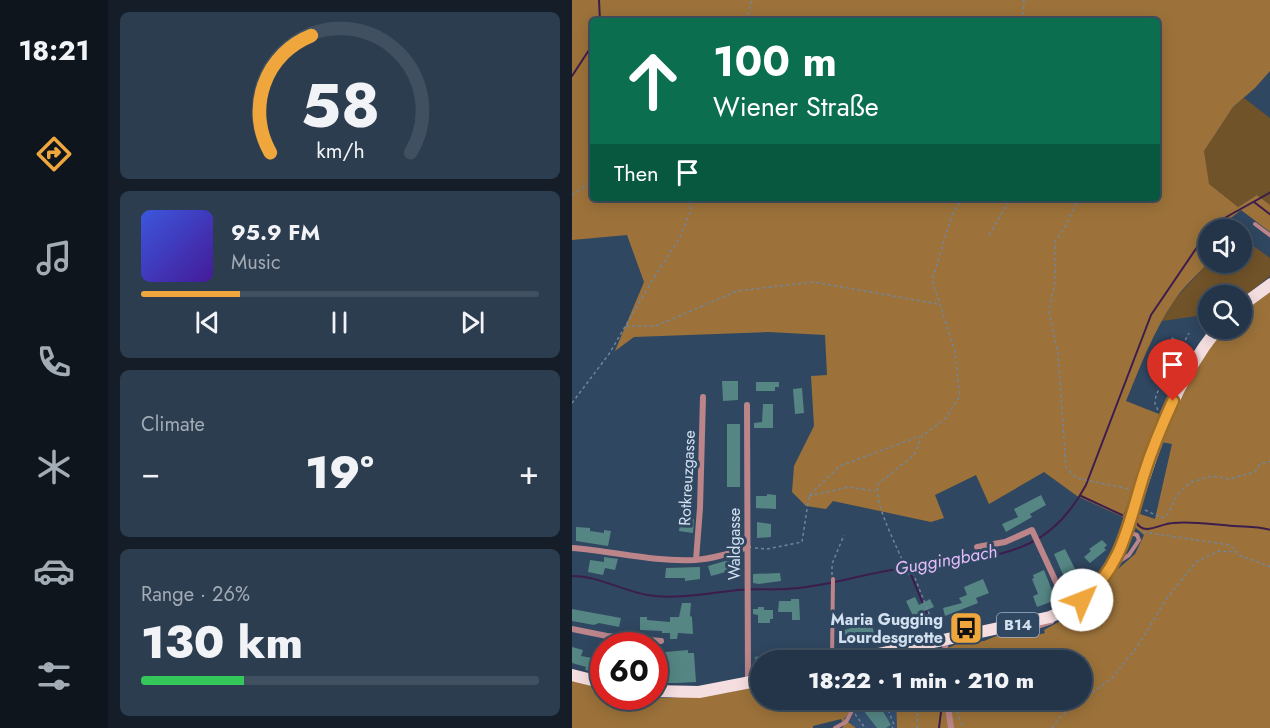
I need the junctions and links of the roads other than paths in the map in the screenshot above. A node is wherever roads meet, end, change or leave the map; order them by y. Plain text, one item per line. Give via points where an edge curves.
1 (1255, 224) dead end
2 (1271, 236) edge
3 (1271, 284) edge
4 (1252, 298) edge
5 (1210, 339) edge
6 (703, 397) dead end
7 (747, 405) dead end
8 (748, 547) junction
9 (572, 548) edge
10 (977, 548) dead end
11 (696, 560) junction
12 (833, 579) road end
13 (1069, 609) junction
14 (572, 629) edge
15 (590, 633) edge
16 (938, 642) junction
17 (832, 650) edge
18 (913, 650) edge
19 (942, 650) edge
20 (572, 675) edge
21 (590, 680) edge
22 (748, 683) joint
23 (668, 691) edge
24 (852, 710) edge
25 (949, 710) edge
26 (835, 728) edge
27 (951, 728) edge

1 - 2 lane
3 - 4 main road
5 - 13 main road, B14 via 1191,367 1156,441 1139,491 1139,510 1132,534 1093,591
6 - 11 street, Rotkreuzgasse
7 - 8 street, Waldgasse
8 - 11 street
8 - 22 street, Waldgasse
9 - 11 street
10 - 13 street via 1005,542 1032,530
12 - 17 lane
13 - 16 main road, B14 via 1050,617
14 - 15 street
16 - 18 main road, B14
16 - 19 street
20 - 21 main road
22 - 23 main road via 699,692
24 - 26 lane via 846,722
25 - 27 street

